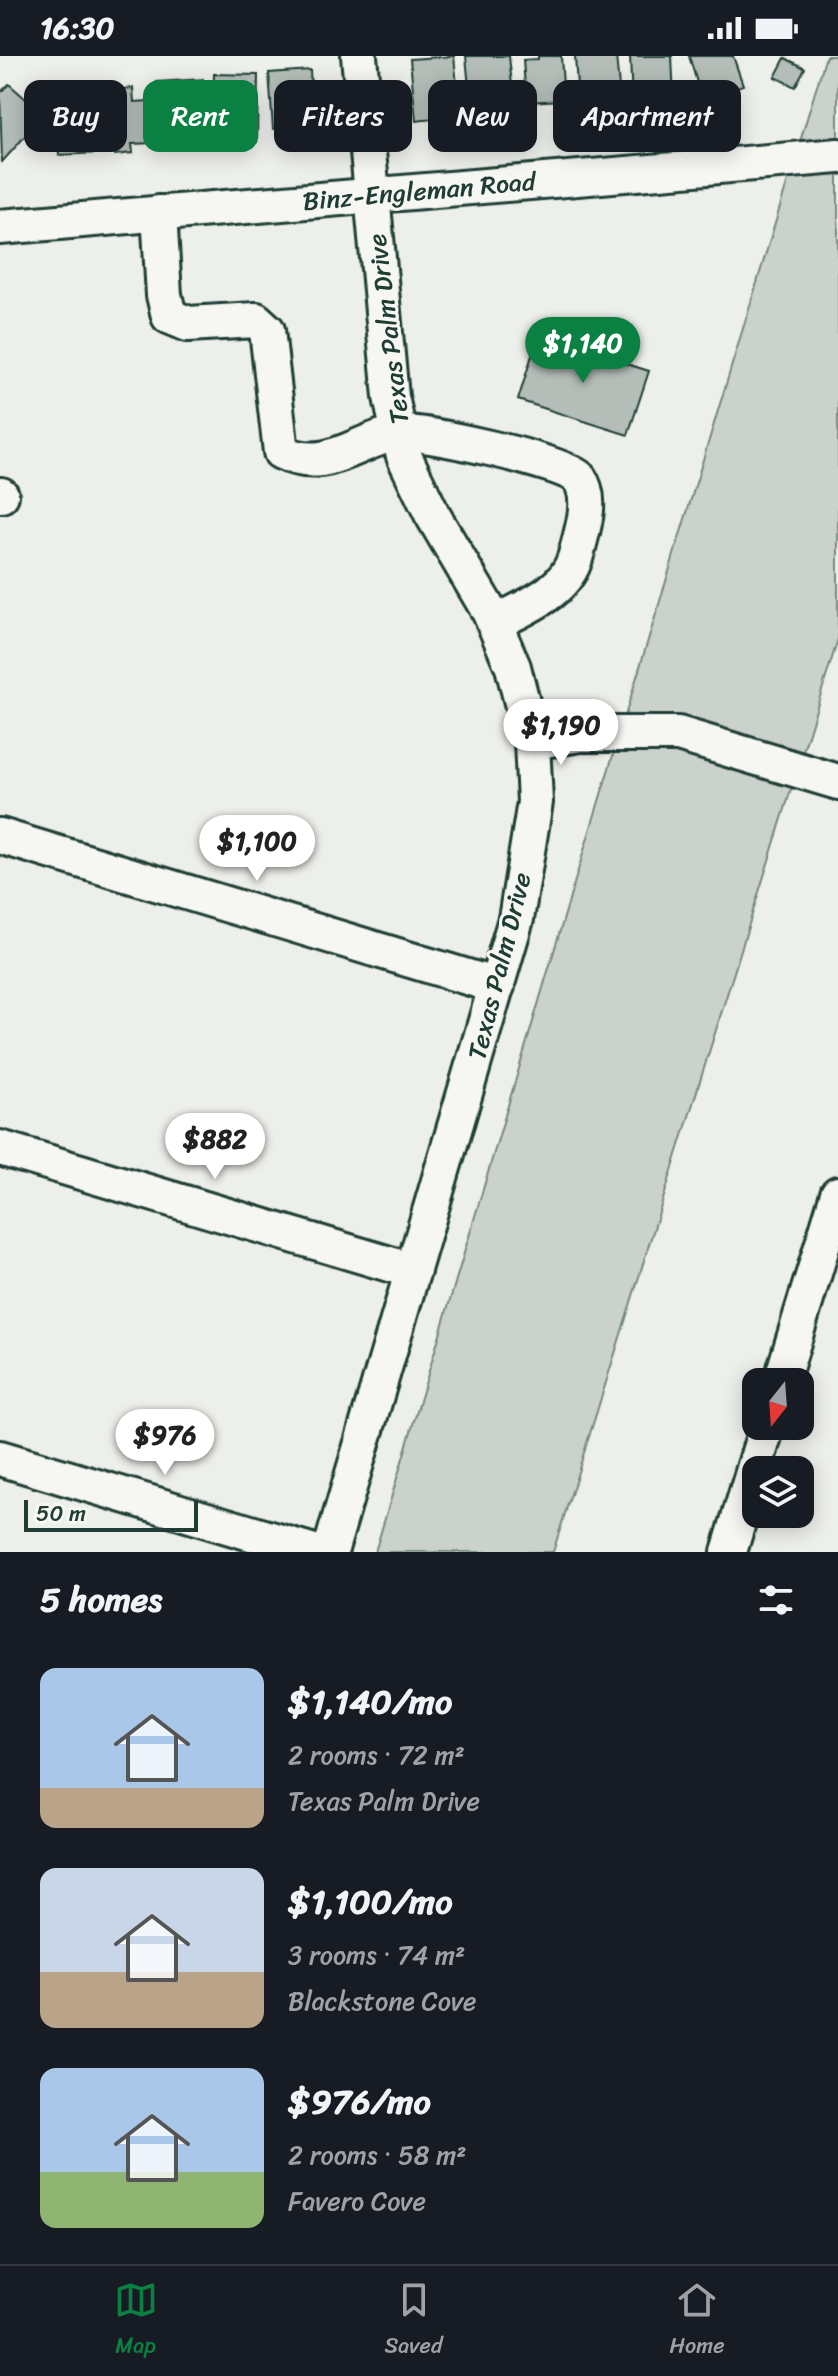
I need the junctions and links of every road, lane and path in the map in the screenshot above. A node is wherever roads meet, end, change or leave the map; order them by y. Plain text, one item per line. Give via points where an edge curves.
1 (359, 56) edge
2 (838, 156) edge
3 (373, 195) junction
4 (159, 213) junction
5 (0, 227) edge
6 (399, 432) junction
7 (495, 623) junction
8 (532, 742) junction
9 (838, 782) edge
10 (0, 836) edge
11 (497, 986) junction
12 (0, 1148) edge
13 (838, 1194) edge
14 (413, 1271) junction
15 (785, 1368) edge
16 (763, 1440) edge
17 (0, 1458) edge
18 (314, 1552) edge
19 (330, 1552) edge
20 (729, 1552) edge

1 - 3 street, Texas Palm Drive
2 - 3 street, Binz-Engleman Road
3 - 4 street, Binz-Engleman Road
3 - 6 street, Texas Palm Drive via 391,397
4 - 5 street, Binz-Engleman Road
4 - 6 street via 169,316 188,324 256,320 267,330 281,452 298,460 327,459
6 - 7 street, Texas Palm Drive via 404,456 432,514
6 - 7 street via 510,452 577,474 586,493 575,560 557,587
7 - 8 street, Texas Palm Drive via 513,667
8 - 9 street via 580,734 678,734
8 - 11 street, Texas Palm Drive via 535,802 516,919
10 - 11 street
11 - 14 street, Texas Palm Drive
12 - 14 street
13 - 15 street
14 - 19 street, Texas Palm Drive
16 - 20 street
17 - 18 street

